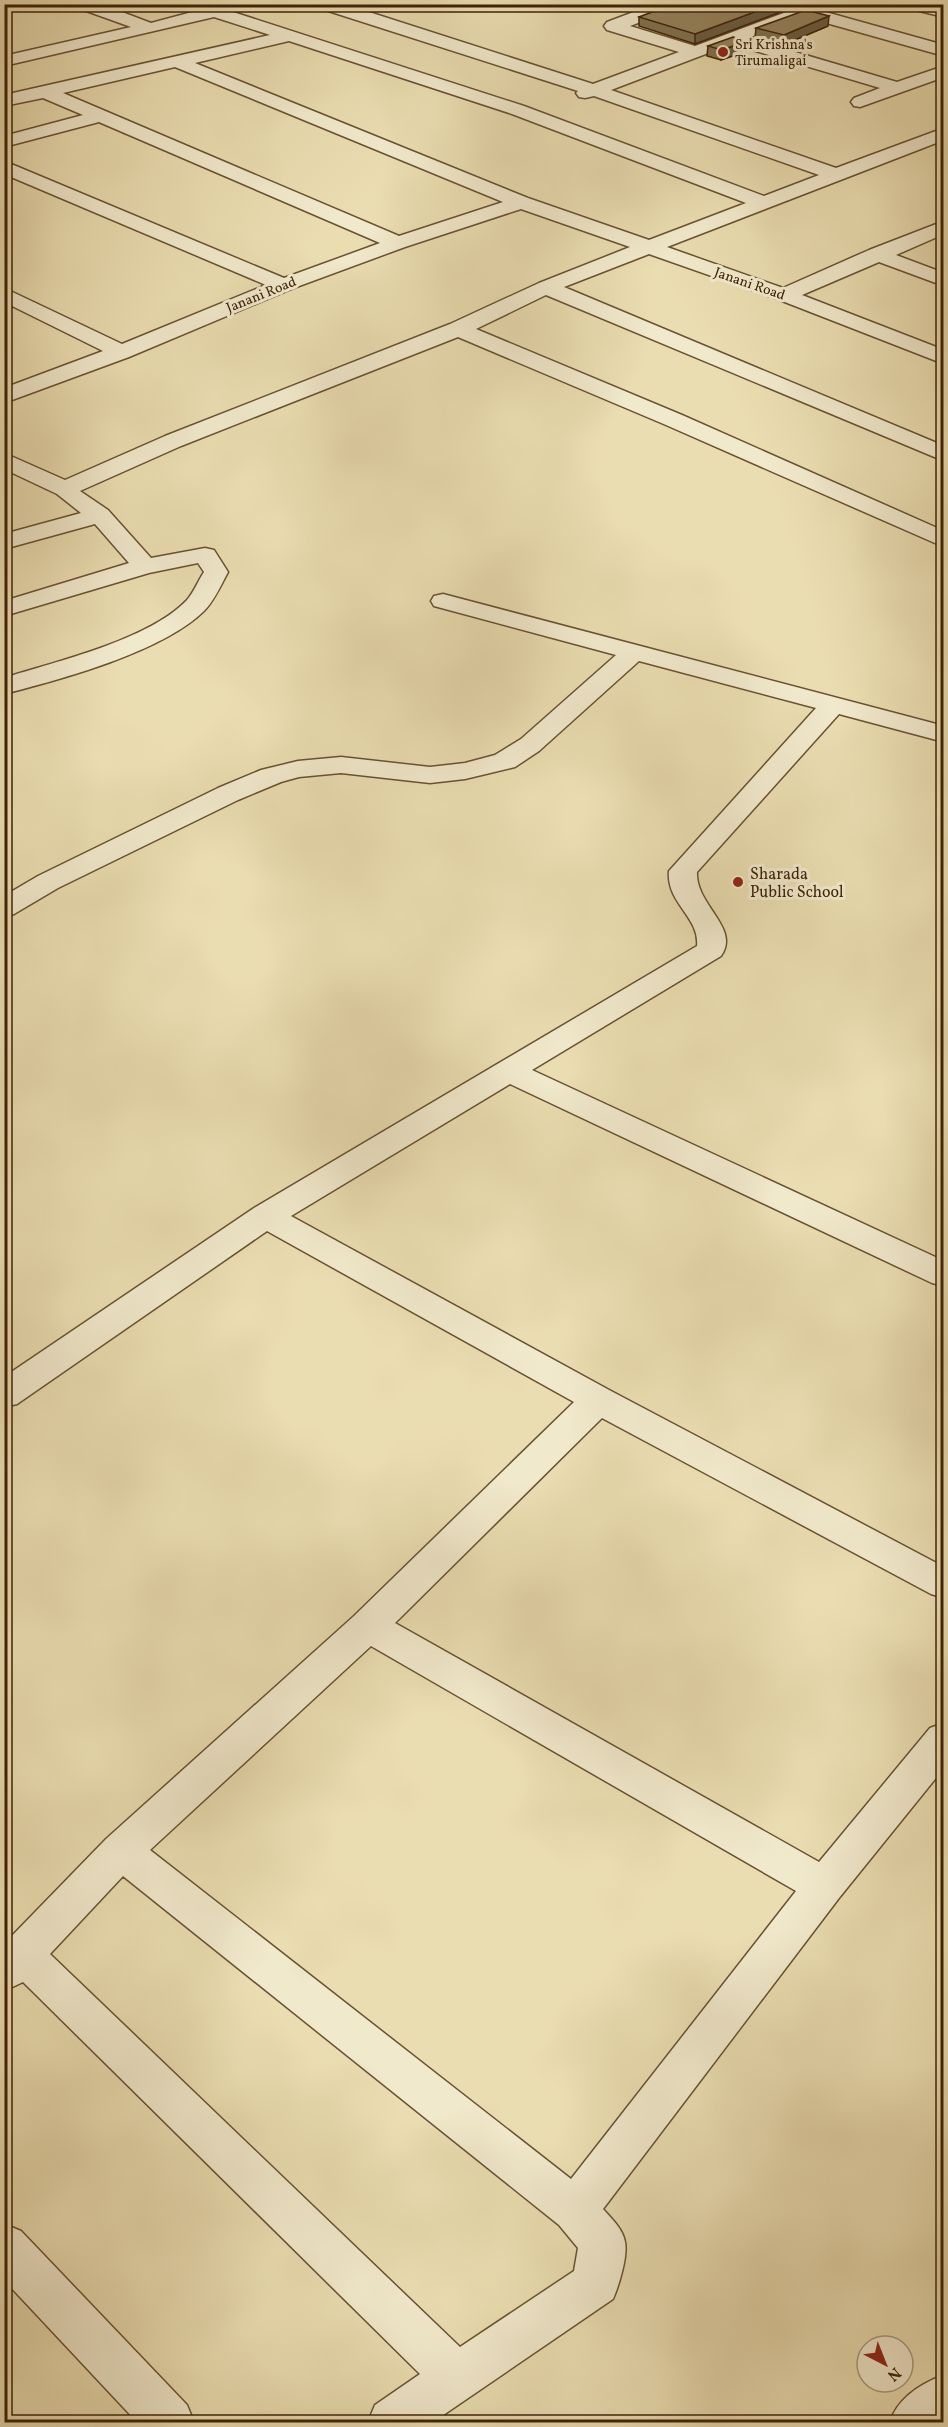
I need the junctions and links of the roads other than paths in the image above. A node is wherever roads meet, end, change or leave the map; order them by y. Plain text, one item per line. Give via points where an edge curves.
1 (84, 4) edge
2 (241, 4) edge
3 (325, 4) edge
4 (672, 4) edge
5 (913, 4) edge
6 (825, 5) edge
7 (216, 12) junction
8 (806, 12) junction
9 (944, 12) edge
10 (150, 28) junction
11 (291, 36) junction
12 (732, 39) junction
13 (944, 51) edge
14 (696, 52) junction
15 (4, 61) edge
16 (177, 62) junction
17 (944, 71) edge
18 (898, 88) junction
19 (594, 90) junction
20 (45, 92) junction
21 (4, 101) edge
22 (860, 102) dead end
23 (525, 113) junction
24 (99, 116) junction
25 (944, 133) edge
26 (4, 142) edge
27 (4, 167) edge
28 (835, 174) junction
29 (521, 202) junction
30 (762, 202) junction
31 (944, 227) edge
32 (398, 243) junction
33 (648, 247) junction
34 (876, 255) junction
35 (944, 280) edge
36 (284, 285) junction
37 (546, 287) junction
38 (4, 294) edge
39 (784, 295) junction
40 (458, 329) junction
41 (121, 352) junction
42 (944, 358) edge
43 (4, 396) edge
44 (944, 453) edge
45 (4, 460) edge
46 (31, 474) junction
47 (4, 482) edge
48 (65, 489) junction
49 (100, 515) junction
50 (944, 540) edge
51 (4, 542) edge
52 (145, 566) junction
53 (443, 601) dead end
54 (4, 609) edge
55 (635, 651) junction
56 (4, 686) edge
57 (833, 705) junction
58 (944, 734) edge
59 (4, 908) edge
60 (510, 1072) junction
61 (266, 1216) junction
62 (944, 1275) edge
63 (4, 1395) edge
64 (598, 1400) junction
65 (944, 1584) edge
66 (368, 1626) junction
67 (944, 1739) edge
68 (121, 1851) junction
69 (824, 1886) junction
70 (14, 1964) edge
71 (575, 2210) junction
72 (4, 2246) edge
73 (457, 2376) junction
74 (944, 2398) edge
75 (170, 2422) edge
76 (392, 2422) edge
77 (914, 2422) edge

1 - 10 street
2 - 7 street
3 - 19 street
4 - 14 street via 613,26
5 - 9 street
6 - 8 street
7 - 10 street
7 - 11 street
8 - 12 street
8 - 13 street
10 - 15 street
11 - 16 street
11 - 23 street
12 - 14 street
12 - 18 street
14 - 19 street
16 - 20 street
16 - 29 street, Janani Road
17 - 18 street
18 - 22 street
19 - 23 street
19 - 28 street
20 - 21 street
20 - 24 street
23 - 30 street
24 - 26 street
24 - 32 street
25 - 28 street
27 - 36 street
28 - 30 street
29 - 32 street, Janani Road
29 - 33 street, Janani Road
30 - 33 street
31 - 34 street
32 - 36 street, Janani Road
33 - 37 street
33 - 39 street, Janani Road
34 - 35 street
34 - 39 street
36 - 41 street, Janani Road
37 - 40 street
37 - 44 street
38 - 41 street
39 - 42 street, Janani Road
40 - 48 street via 173,441
40 - 50 street
41 - 43 street, Janani Road
45 - 46 street
46 - 47 street
46 - 48 street
48 - 49 street
49 - 51 street
49 - 52 street
52 - 54 street
52 - 56 street via 205,555 216,572 197,603 160,631
53 - 55 street
55 - 57 street
55 - 59 street via 530,745 505,760 430,775 341,765 271,776 48,882
57 - 58 street
57 - 60 street via 683,871 683,893 710,931 711,950
60 - 61 street
60 - 62 street
61 - 63 street
61 - 64 street
64 - 65 street
64 - 66 street
66 - 68 street
66 - 69 street
67 - 69 street
68 - 70 street
68 - 71 street
69 - 71 street
70 - 73 street
71 - 73 street via 602,2242 596,2283
72 - 75 street
73 - 76 street
74 - 77 street

